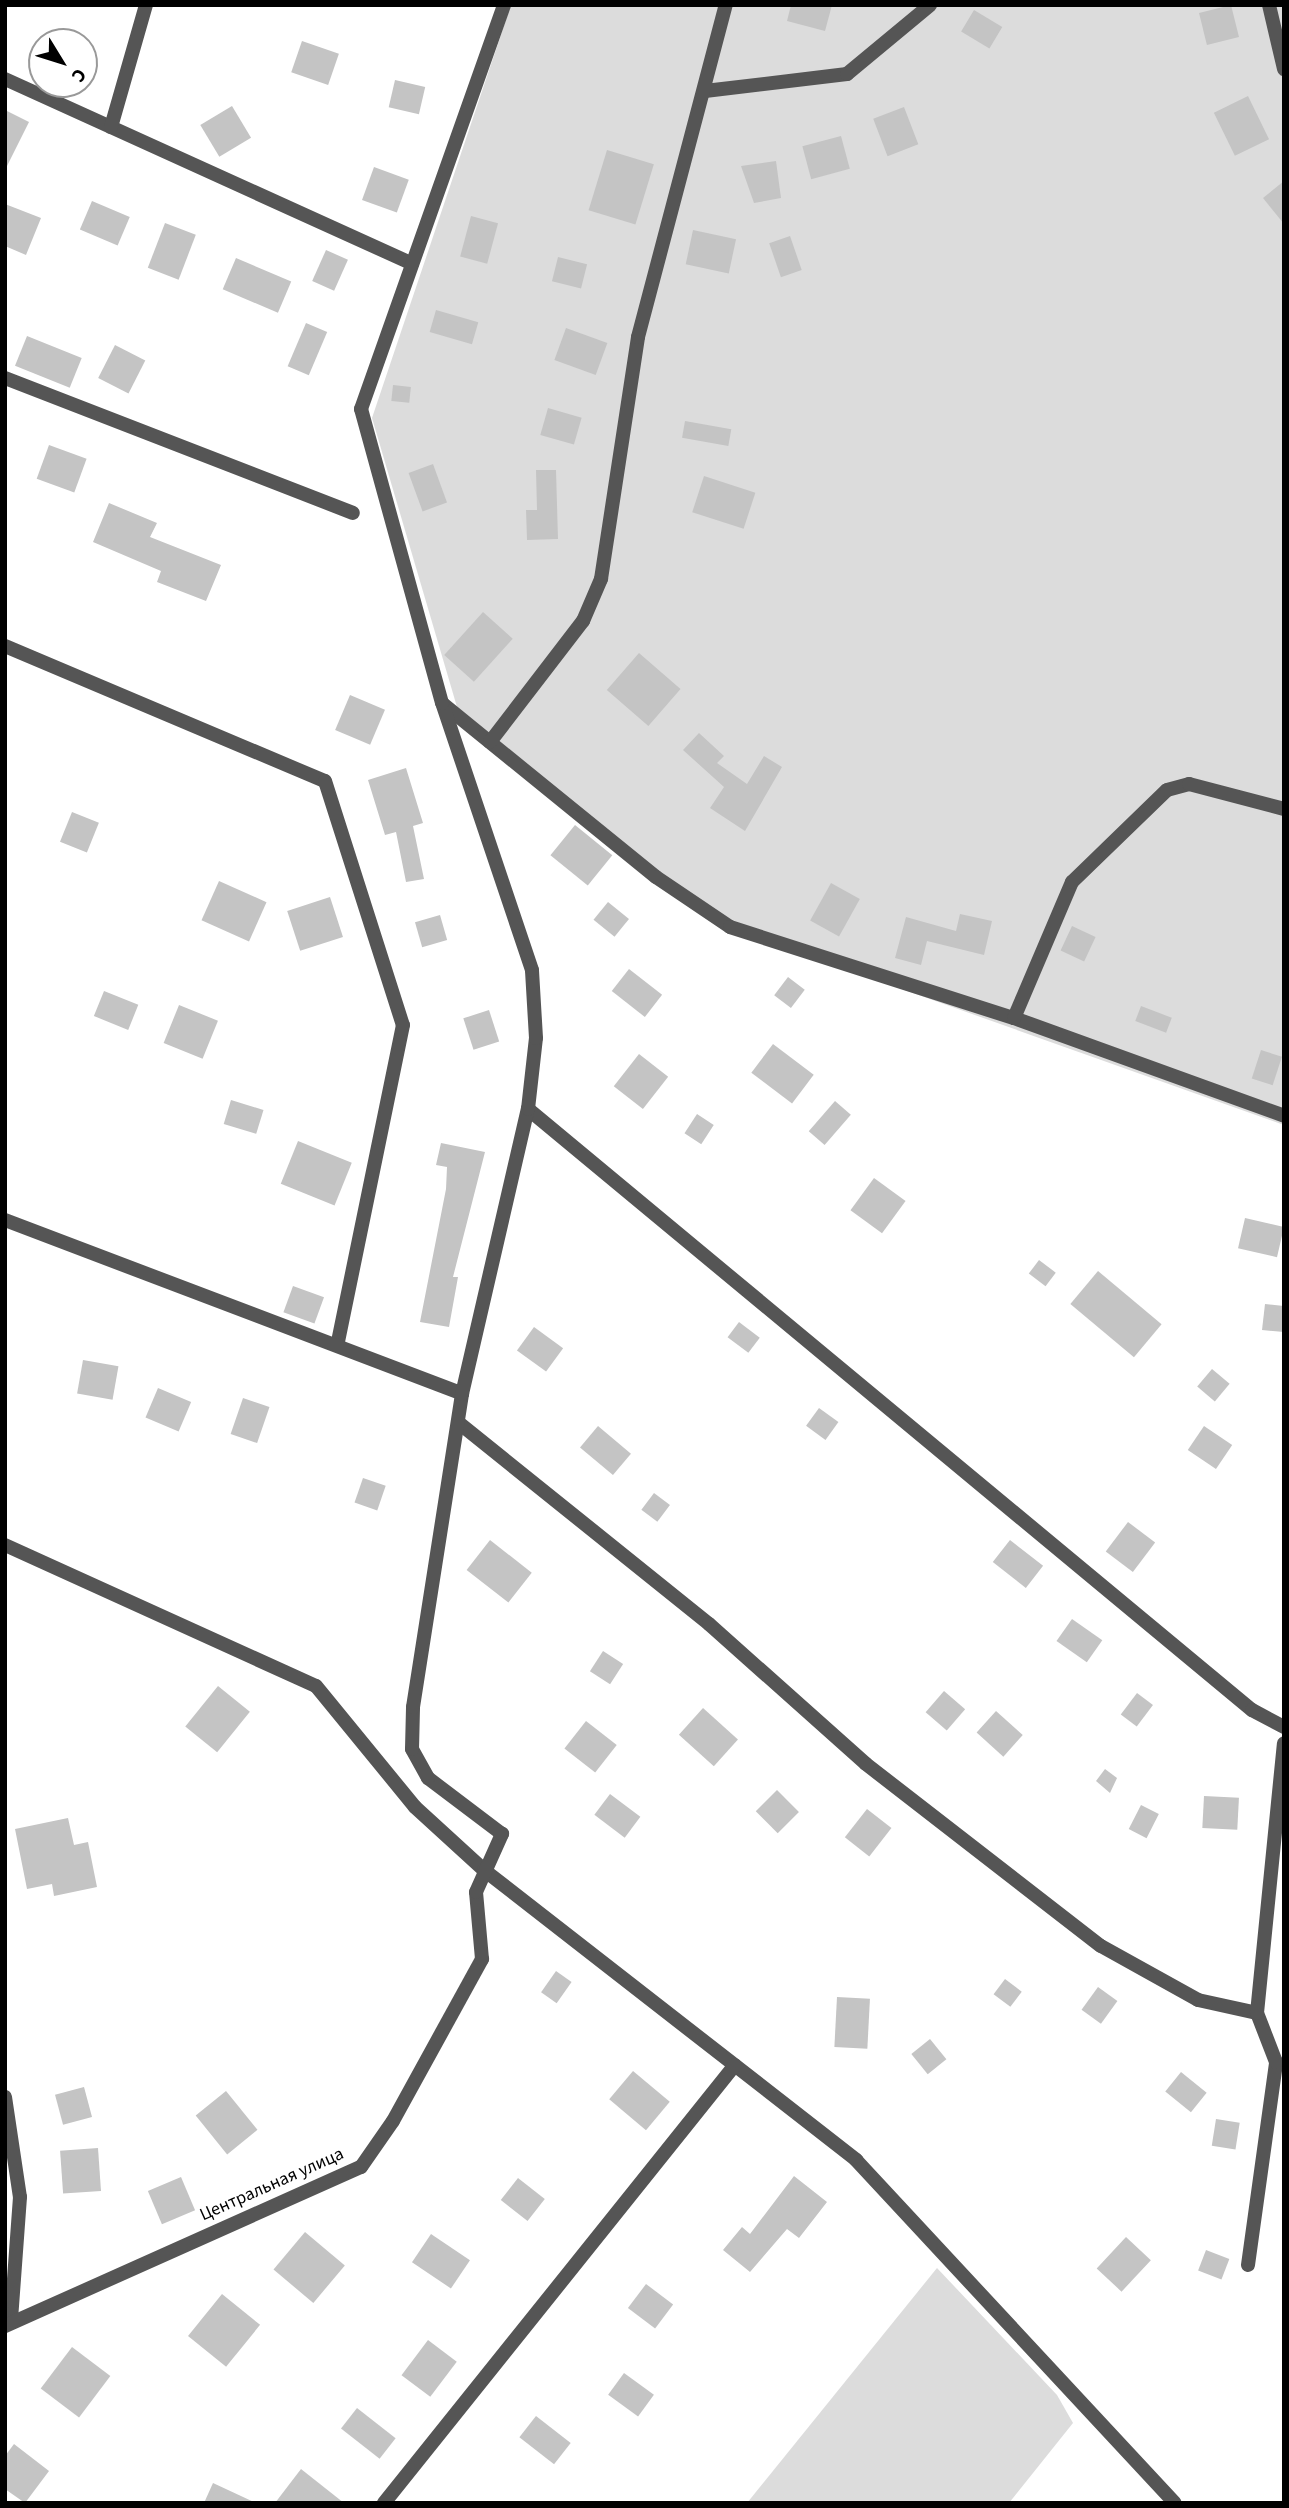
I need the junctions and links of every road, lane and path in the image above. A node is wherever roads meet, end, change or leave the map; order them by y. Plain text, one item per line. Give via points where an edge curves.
1 (146, 5) edge
2 (504, 5) edge
3 (726, 5) edge
4 (930, 5) edge
5 (1269, 5) edge
6 (1284, 69) edge
7 (5, 79) edge
8 (705, 91) junction
9 (111, 127) junction
10 (412, 264) junction
11 (5, 378) edge
12 (353, 513) dead end
13 (5, 646) edge
14 (442, 703) junction
15 (490, 742) junction
16 (1284, 809) edge
17 (1014, 1018) junction
18 (528, 1110) junction
19 (1284, 1116) edge
20 (5, 1220) edge
21 (338, 1343) junction
22 (462, 1394) junction
23 (459, 1423) junction
24 (5, 1545) edge
25 (1284, 1727) edge
26 (1284, 1743) edge
27 (484, 1870) junction
28 (1257, 2013) junction
29 (735, 2065) junction
30 (5, 2097) edge
31 (1248, 2264) dead end
32 (8, 2323) edge
33 (1167, 2500) edge
34 (384, 2503) edge

1 - 9 street
2 - 10 street
3 - 8 street
4 - 8 street via 848,74
5 - 6 street
7 - 9 street
8 - 15 street via 638,337 601,579 583,621
9 - 10 street
10 - 14 street via 361,410
11 - 12 street
13 - 21 street via 325,781 403,1025
14 - 15 street
14 - 18 street via 532,970 536,1038
15 - 17 street via 656,877 730,927
16 - 17 street via 1189,784 1167,790 1072,881
17 - 19 street
18 - 22 street
18 - 25 street via 1252,1710
20 - 21 street
21 - 22 street
22 - 23 street
23 - 27 street, Центральная улица via 429,1574 412,1749 428,1778 502,1834
23 - 28 street via 709,1624 866,1764 1101,1946 1198,2000
24 - 27 street via 316,1686 415,1807
26 - 28 street
27 - 29 street
27 - 32 street, Центральная улица via 476,1892 482,1959 393,2121 361,2167
28 - 31 street via 1276,2062
29 - 33 street via 856,2160
29 - 34 street
30 - 32 street, Центральная улица via 20,2197

